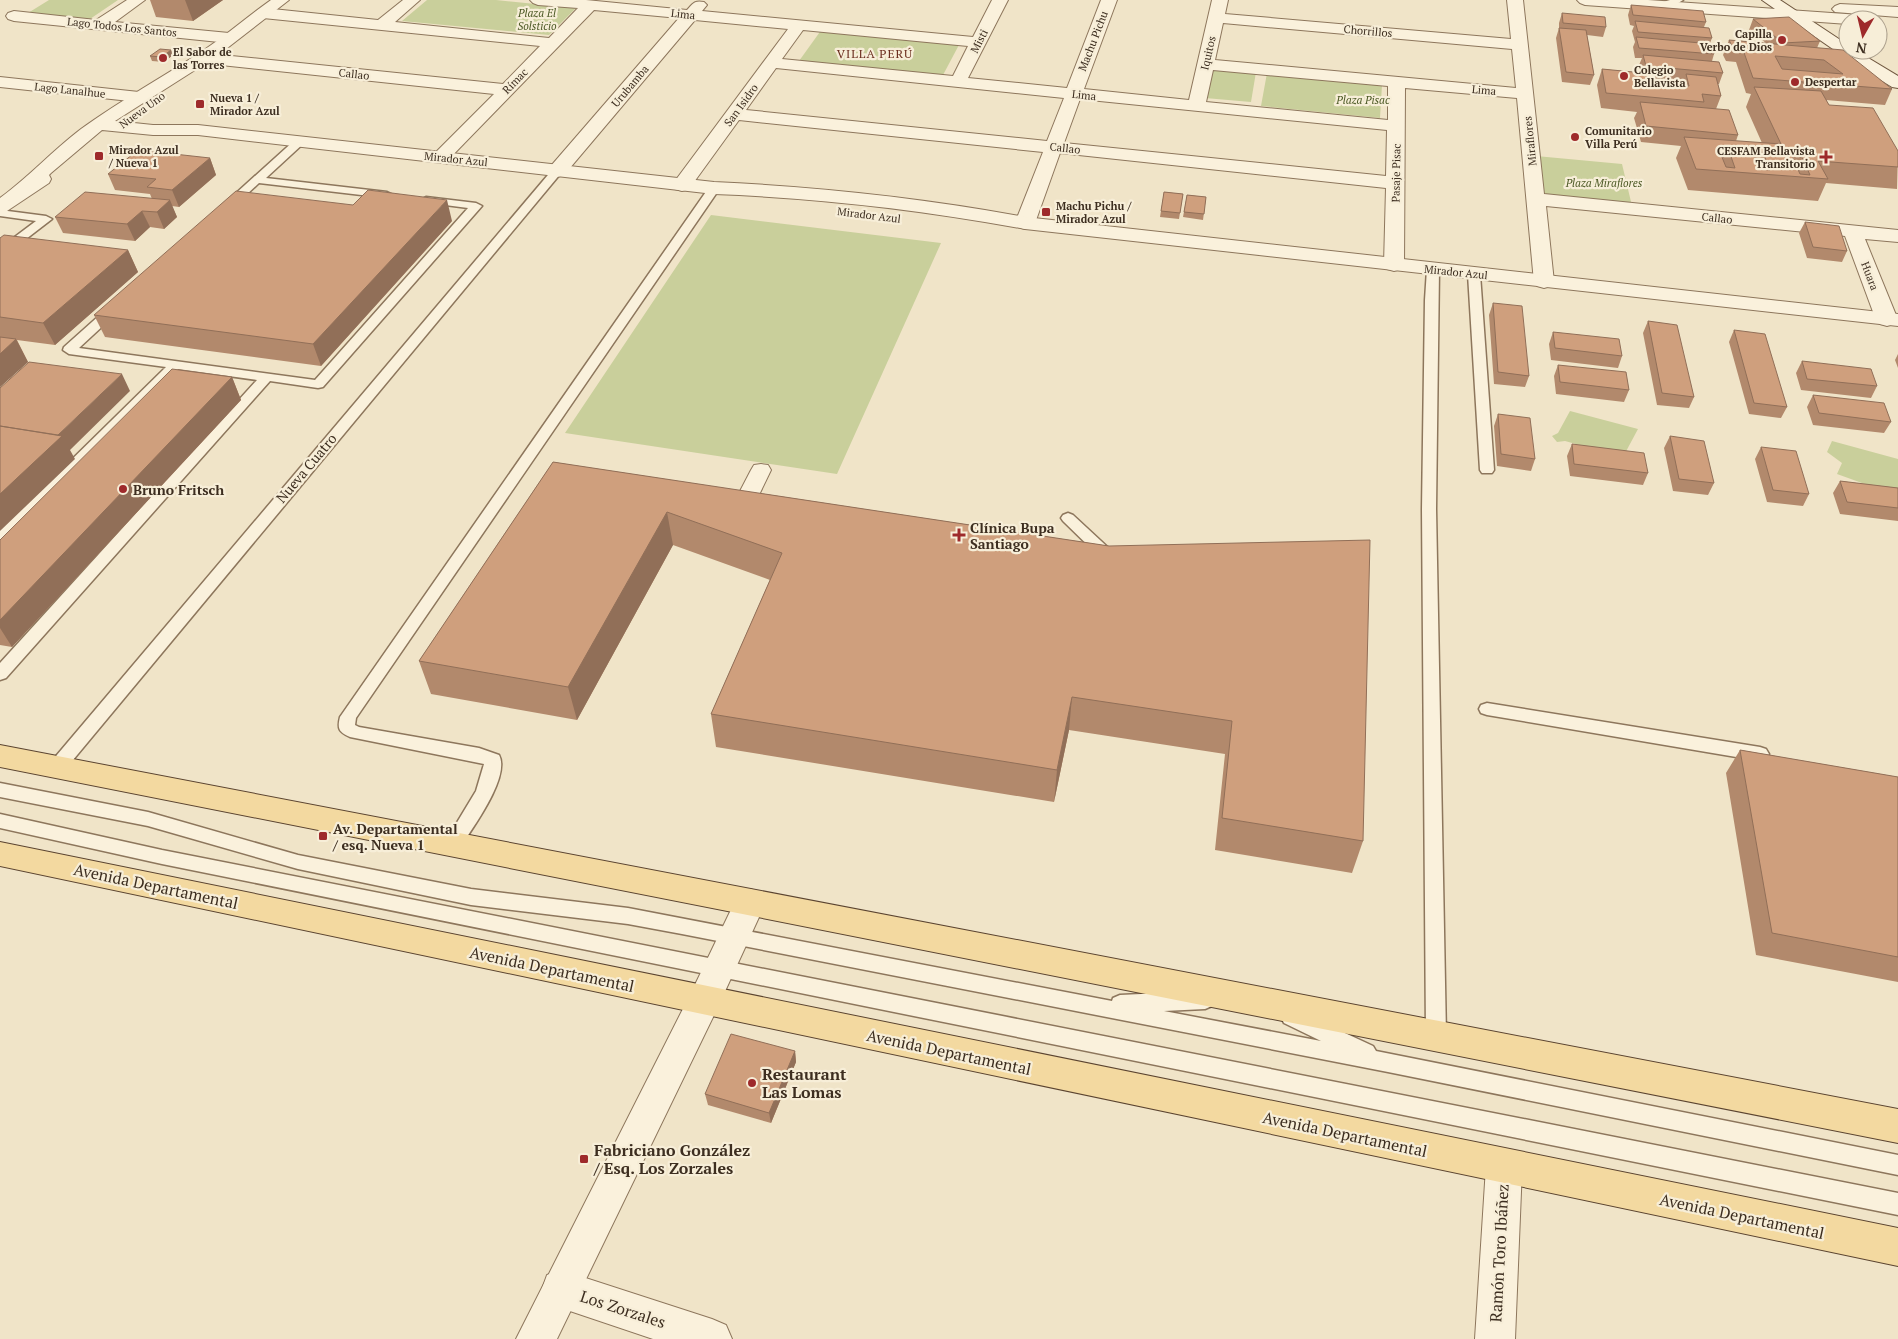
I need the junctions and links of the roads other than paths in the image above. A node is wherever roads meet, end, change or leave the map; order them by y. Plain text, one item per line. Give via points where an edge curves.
1 (136, 0) edge
2 (281, 0) edge
3 (412, 0) edge
4 (538, 0) edge
5 (703, 0) edge
6 (1000, 0) edge
7 (1109, 0) edge
8 (1220, 0) edge
9 (1515, 0) edge
10 (1585, 0) edge
11 (1678, 0) edge
12 (1731, 0) edge
13 (1774, 2) edge
14 (34, 4) dead end
15 (590, 5) junction
16 (1654, 6) junction
17 (1798, 7) edge
18 (1898, 12) edge
19 (263, 13) junction
20 (690, 14) junction
21 (14, 16) junction
22 (1216, 18) junction
23 (1820, 18) junction
24 (1838, 19) edge
25 (0, 25) edge
26 (99, 25) junction
27 (382, 25) junction
28 (799, 25) junction
29 (1838, 30) edge
30 (230, 38) junction
31 (978, 42) junction
32 (553, 43) junction
33 (1520, 45) junction
34 (202, 58) junction
35 (1876, 60) edge
36 (771, 63) junction
37 (1205, 64) junction
38 (1898, 81) edge
39 (958, 82) junction
40 (1397, 82) junction
41 (4, 85) edge
42 (507, 90) junction
43 (1074, 94) junction
44 (1525, 94) junction
45 (139, 97) junction
46 (1196, 106) junction
47 (734, 114) junction
48 (117, 121) junction
49 (1397, 126) junction
50 (300, 142) junction
51 (1054, 147) junction
52 (441, 157) junction
53 (557, 171) junction
54 (258, 180) junction
55 (1396, 183) junction
56 (682, 185) junction
57 (714, 188) junction
58 (1536, 199) junction
59 (0, 207) edge
60 (221, 212) edge
61 (0, 213) edge
62 (1025, 223) junction
63 (1853, 232) junction
64 (1898, 236) edge
65 (18, 240) junction
66 (37, 242) edge
67 (0, 254) edge
68 (1394, 265) junction
69 (1434, 269) junction
70 (1474, 274) junction
71 (1544, 282) junction
72 (127, 298) edge
73 (1894, 321) edge
74 (175, 365) junction
75 (267, 377) junction
76 (761, 470) dead end
77 (1487, 470) dead end
78 (1068, 518) dead end
79 (735, 522) edge
80 (0, 539) edge
81 (1128, 557) edge
82 (7, 656) edge
83 (0, 674) edge
84 (1487, 709) dead end
85 (0, 756) edge
86 (1780, 758) edge
87 (57, 767) junction
88 (0, 790) edge
89 (0, 821) edge
90 (453, 844) junction
91 (0, 854) edge
92 (750, 902) junction
93 (733, 936) junction
94 (718, 969) junction
95 (1249, 998) junction
96 (704, 1001) junction
97 (1094, 1006) junction
98 (1436, 1036) junction
99 (1388, 1063) junction
100 (1898, 1126) edge
101 (1898, 1165) edge
102 (1504, 1167) junction
103 (1898, 1204) edge
104 (1898, 1248) edge
105 (561, 1289) junction
106 (536, 1339) edge
107 (712, 1339) edge
108 (1495, 1339) edge

1 - 26 street
2 - 19 street, Nueva Uno
3 - 27 street
4 - 15 street, Lima
5 - 20 street, Urubamba
6 - 31 street, Misti
7 - 43 street, Machu Pichu
8 - 22 street, Iquitos
9 - 33 street, Miraflores
10 - 16 street
11 - 16 lane
12 - 13 street
13 - 17 street
14 - 21 street
15 - 20 street, Lima
15 - 32 street, Rímac
16 - 17 street
17 - 18 street
17 - 23 street
17 - 38 street
19 - 27 street
19 - 30 street, Nueva Uno
20 - 28 street, Lima
20 - 53 street, Urubamba
21 - 25 street
21 - 26 street, Lago Todos Los Santos
22 - 33 street, Chorrillos
22 - 37 street, Iquitos
23 - 24 street
23 - 29 street
26 - 30 street, Lago Todos Los Santos
27 - 32 street
28 - 31 street, Lima
28 - 36 street, San Isidro
30 - 34 street, Nueva Uno
31 - 39 street, Misti
32 - 42 street, Rímac
33 - 44 street, Miraflores
34 - 42 street, Callao
34 - 45 street, Nueva Uno
34 - 48 street, Nueva Uno via 181,80
35 - 38 street
36 - 39 street, Lima
36 - 47 street, San Isidro
37 - 40 street, Lima
37 - 46 street, Iquitos
39 - 43 street, Lima
40 - 44 street, Lima
40 - 49 street, Pasaje Pisac
41 - 45 street, Lago Lanalhue
42 - 52 street, Rímac
43 - 46 street, Lima
43 - 51 street, Machu Pichu
44 - 58 street, Miraflores
45 - 48 street, Nueva Uno
46 - 49 street, Lima
47 - 51 street, Callao
47 - 56 street, San Isidro
48 - 50 street, Mirador Azul via 153,130 198,130
48 - 59 street, Nueva Uno via 70,162
49 - 55 street, Pasaje Pisac
50 - 52 street, Mirador Azul
50 - 54 lane
51 - 55 street, Callao
51 - 62 street, Machu Pichu
52 - 53 street, Mirador Azul
53 - 56 street, Mirador Azul
53 - 87 lane, Nueva Cuatro
54 - 60 lane
54 - 75 lane via 476,206 318,384
55 - 68 street, Pasaje Pisac
56 - 57 street, Mirador Azul
57 - 62 street, Mirador Azul via 764,200 852,214 947,223
57 - 90 lane via 348,717 346,728 356,733 493,760 494,770 489,782
58 - 63 street, Callao
58 - 71 street, Miraflores
61 - 65 lane via 46,219
62 - 68 street, Mirador Azul
63 - 64 street, Callao
63 - 73 street, Huara
65 - 66 lane
65 - 67 lane
68 - 69 street, Mirador Azul
69 - 70 street, Mirador Azul
69 - 98 lane via 1429,509
70 - 71 street, Mirador Azul
70 - 77 lane
71 - 73 street, Mirador Azul
72 - 74 lane via 69,350
74 - 75 lane
74 - 80 lane
75 - 82 lane
76 - 79 street
78 - 81 lane via 1108,558
82 - 83 lane
84 - 86 lane
85 - 87 main road
87 - 90 main road
88 - 93 lane via 148,819 298,862 461,895 628,916
89 - 94 lane
90 - 92 main road
91 - 96 main road, Avenida Departamental
92 - 93 street
92 - 95 main road
93 - 94 street
93 - 97 lane
94 - 96 street
94 - 103 lane
95 - 97 lane
95 - 98 main road
95 - 99 lane
96 - 102 main road, Avenida Departamental
96 - 105 street
97 - 99 lane
98 - 100 main road
99 - 101 lane
102 - 104 main road, Avenida Departamental
102 - 108 street, Ramón Toro Ibáñez
105 - 106 street
105 - 107 street, Los Zorzales

